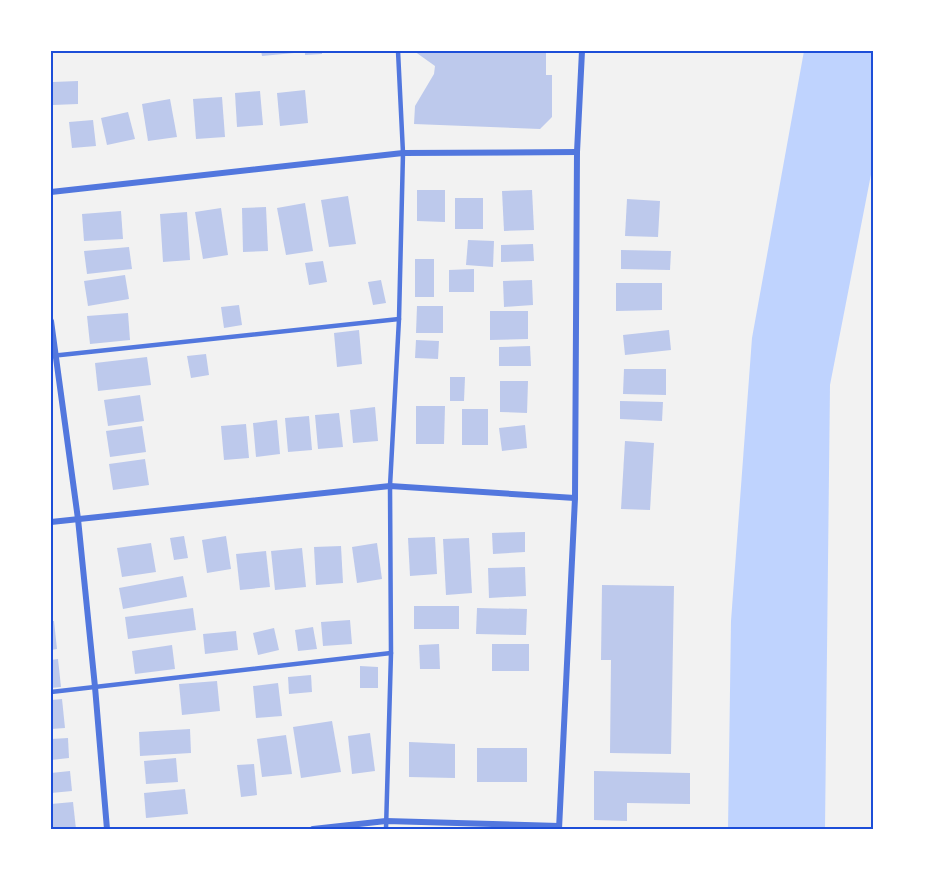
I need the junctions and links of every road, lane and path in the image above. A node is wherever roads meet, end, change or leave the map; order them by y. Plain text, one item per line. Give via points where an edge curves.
1 (398, 51) edge
2 (582, 51) edge
3 (577, 152) junction
4 (403, 153) junction
5 (51, 192) edge
6 (399, 319) junction
7 (51, 321) edge
8 (53, 356) edge
9 (390, 486) junction
10 (575, 498) junction
11 (78, 519) junction
12 (51, 522) edge
13 (391, 652) junction
14 (95, 687) junction
15 (51, 692) edge
16 (386, 821) junction
17 (559, 828) edge
18 (107, 829) edge
19 (313, 829) edge
20 (386, 829) edge

1 - 4 lane
2 - 3 street
3 - 4 street
3 - 10 street
4 - 5 street
4 - 6 lane
6 - 8 lane
6 - 9 lane
7 - 8 street
8 - 11 street
9 - 10 street
9 - 11 street
9 - 13 lane
10 - 17 street
11 - 12 street
11 - 14 street
13 - 14 lane
13 - 16 lane
14 - 15 lane
14 - 18 street
16 - 17 street
16 - 19 street
16 - 20 lane

